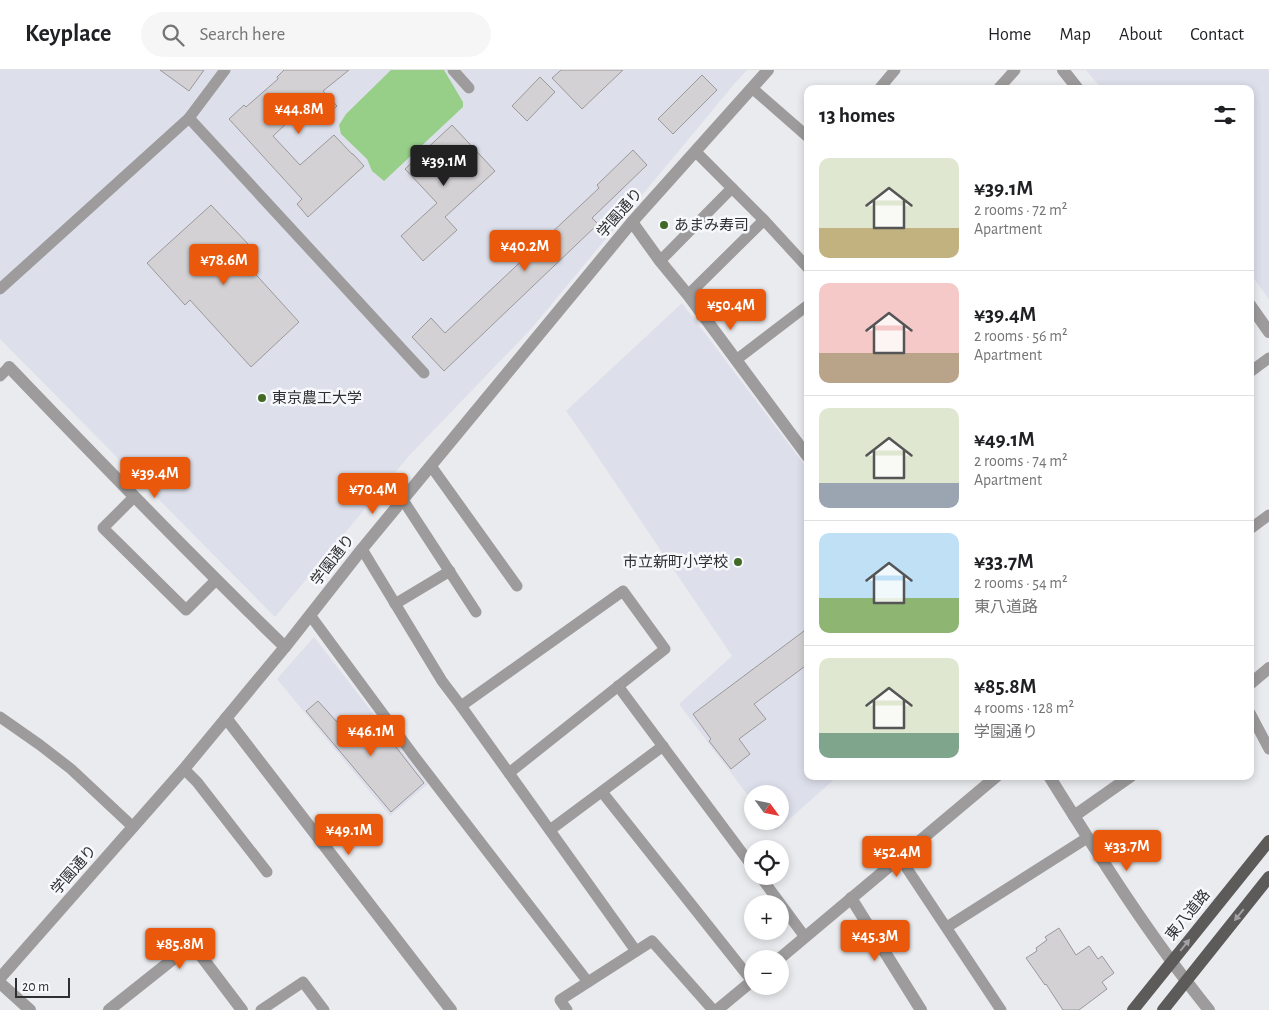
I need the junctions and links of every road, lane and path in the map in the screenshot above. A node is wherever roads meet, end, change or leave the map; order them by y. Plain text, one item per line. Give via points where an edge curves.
1 (225, 70) edge
2 (453, 70) edge
3 (768, 70) edge
4 (895, 70) edge
5 (1015, 70) edge
6 (1063, 70) edge
7 (882, 85) edge
8 (1002, 85) edge
9 (1075, 85) edge
10 (469, 88) dead end
11 (752, 88) junction
12 (190, 118) junction
13 (804, 134) edge
14 (696, 152) junction
15 (732, 188) junction
16 (764, 220) junction
17 (632, 222) junction
18 (660, 261) junction
19 (804, 264) edge
20 (0, 289) edge
21 (688, 295) junction
22 (804, 308) edge
23 (1254, 311) edge
24 (1269, 332) edge
25 (1269, 358) edge
26 (736, 360) junction
27 (1254, 369) edge
28 (4, 372) edge
29 (424, 373) dead end
30 (804, 451) edge
31 (431, 466) junction
32 (134, 497) junction
33 (403, 500) junction
34 (1269, 515) edge
35 (1254, 526) edge
36 (362, 549) junction
37 (450, 571) junction
38 (216, 580) junction
39 (517, 586) dead end
40 (395, 604) junction
41 (476, 612) dead end
42 (310, 615) junction
43 (285, 647) junction
44 (1269, 668) edge
45 (1254, 681) edge
46 (618, 686) junction
47 (461, 706) junction
48 (0, 717) edge
49 (226, 718) junction
50 (1254, 721) edge
51 (663, 746) junction
52 (1269, 749) edge
53 (184, 769) junction
54 (509, 773) junction
55 (992, 780) edge
56 (1052, 780) edge
57 (1126, 780) edge
58 (602, 792) junction
59 (1074, 816) junction
60 (133, 827) junction
61 (550, 830) junction
62 (1087, 838) junction
63 (1269, 841) edge
64 (744, 855) edge
65 (900, 858) junction
66 (267, 872) dead end
67 (1269, 877) edge
68 (767, 885) edge
69 (851, 898) junction
70 (947, 927) junction
71 (805, 937) junction
72 (636, 951) junction
73 (789, 951) edge
74 (1172, 961) junction
75 (744, 971) edge
76 (0, 978) edge
77 (588, 982) junction
78 (1186, 982) junction
79 (0, 983) edge
80 (744, 988) edge
81 (30, 1010) edge
82 (109, 1010) edge
83 (242, 1010) edge
84 (261, 1010) edge
85 (324, 1010) edge
86 (451, 1010) edge
87 (567, 1010) edge
88 (713, 1010) edge
89 (718, 1010) edge
90 (921, 1010) edge
91 (1001, 1010) edge
92 (1133, 1010) edge
93 (1163, 1010) edge
94 (1209, 1010) edge

1 - 12 lane
2 - 10 lane
3 - 11 street, 学園通り
4 - 7 lane
5 - 8 lane
6 - 9 street
11 - 13 lane
11 - 14 street, 学園通り
12 - 20 lane
12 - 29 lane
14 - 15 lane
14 - 17 street, 学園通り
15 - 16 lane
15 - 18 lane
16 - 19 lane
16 - 21 lane
17 - 18 street
17 - 31 street, 学園通り
18 - 21 street
21 - 26 street
22 - 26 lane
23 - 24 street
25 - 27 lane
26 - 30 street
28 - 32 street
31 - 33 street, 学園通り
31 - 39 lane
32 - 38 street
32 - 38 lane via 103,528 186,610
33 - 36 street, 学園通り
33 - 37 lane
34 - 35 lane
36 - 40 lane
36 - 42 street, 学園通り
37 - 40 lane
37 - 41 lane
38 - 43 street
40 - 47 lane
42 - 43 street, 学園通り
42 - 77 lane
43 - 49 street, 学園通り
44 - 45 street
46 - 47 lane via 665,649 623,591
46 - 51 lane
46 - 54 lane
47 - 54 lane
48 - 60 lane via 71,769
49 - 53 street, 学園通り
49 - 86 street
50 - 52 lane
51 - 58 lane
51 - 64 lane
53 - 60 street, 学園通り
53 - 66 lane
54 - 61 lane
55 - 65 street
56 - 59 street
57 - 59 street
58 - 61 lane
58 - 75 lane
59 - 62 street
60 - 76 street, 学園通り
61 - 72 lane
62 - 70 lane
62 - 74 street
74 -> 63 main road, 東八道路
65 - 69 street
65 - 70 lane
67 -> 78 main road
68 - 71 lane
69 - 71 street
69 - 90 street
70 - 91 lane
71 - 73 street
72 - 77 lane
72 - 88 lane via 652,941
74 - 78 street
74 - 92 main road, 東八道路
77 - 87 lane via 560,1000
78 - 93 main road
78 - 94 street
79 - 81 street
80 - 89 street
82 - 83 street via 192,944
84 - 85 lane via 303,982

